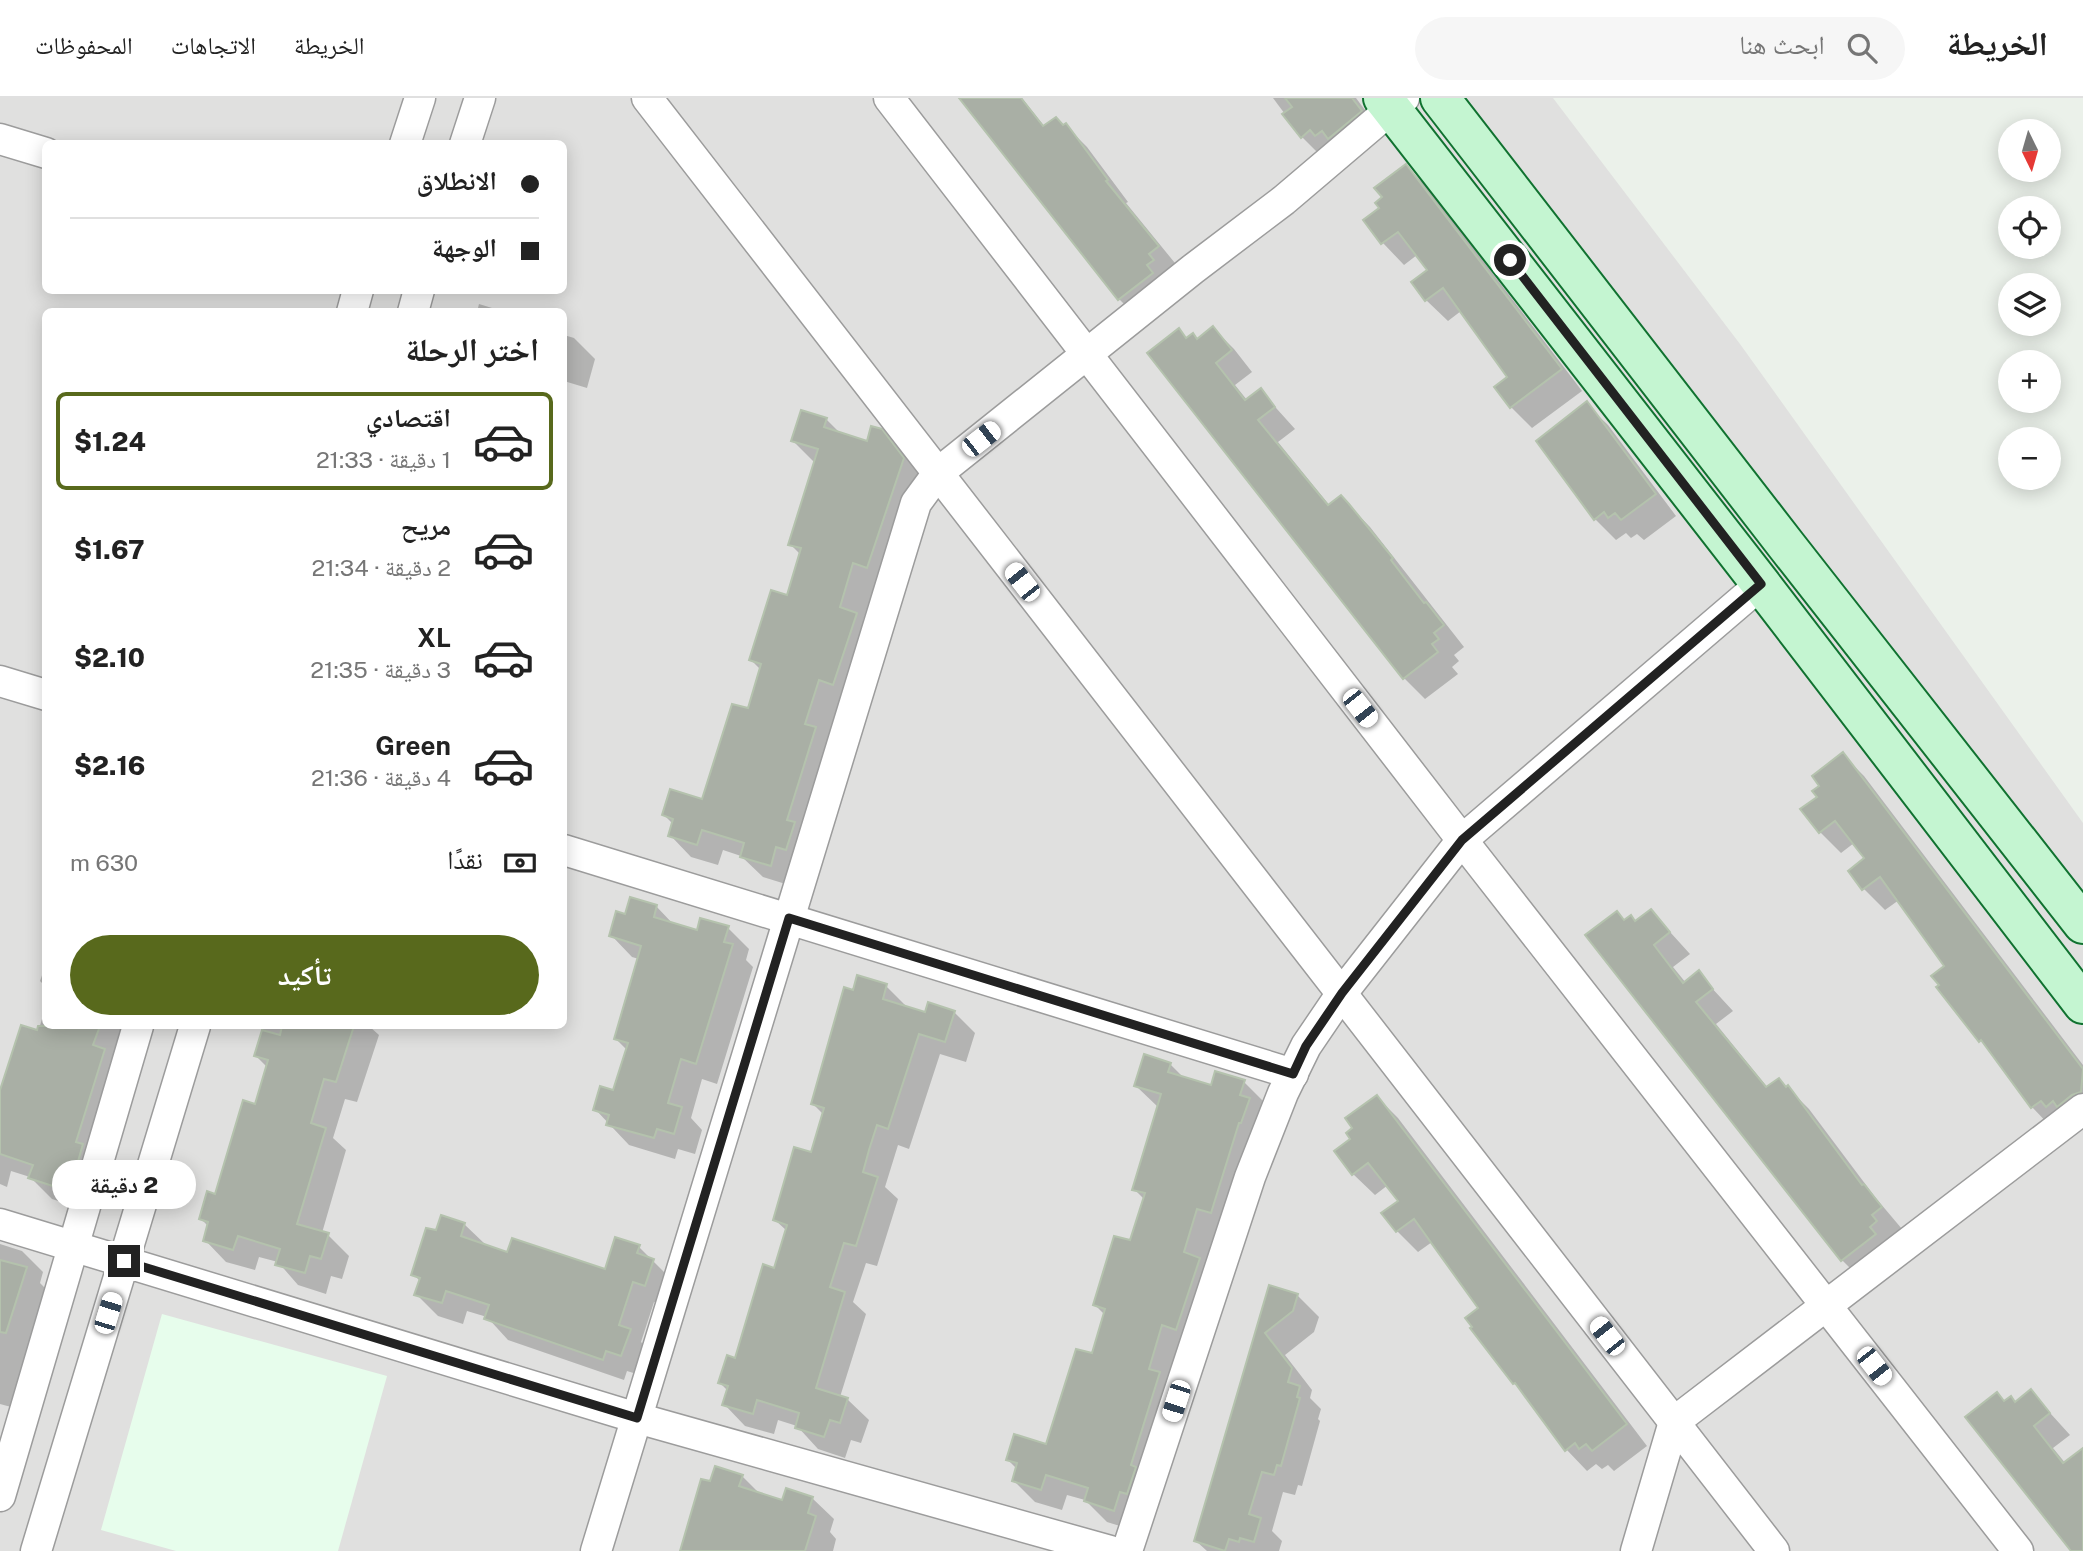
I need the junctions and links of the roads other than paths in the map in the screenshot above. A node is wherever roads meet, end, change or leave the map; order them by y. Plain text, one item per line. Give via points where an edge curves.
1 (420, 98) edge
2 (480, 98) edge
3 (647, 98) edge
4 (888, 98) edge
5 (1440, 98) edge
6 (1393, 102) edge
7 (0, 139) edge
8 (406, 140) edge
9 (466, 140) edge
10 (42, 152) edge
11 (1087, 354) junction
12 (938, 473) junction
13 (1761, 584) junction
14 (0, 681) edge
15 (42, 694) edge
16 (1462, 840) junction
17 (567, 851) edge
18 (789, 918) junction
19 (2083, 924) edge
20 (1342, 993) junction
21 (2083, 1004) edge
22 (137, 1029) edge
23 (194, 1029) edge
24 (1293, 1074) junction
25 (2083, 1109) edge
26 (0, 1224) edge
27 (73, 1245) junction
28 (124, 1261) junction
29 (1826, 1305) junction
30 (637, 1418) junction
31 (1674, 1422) junction
32 (0, 1496) edge
33 (36, 1551) edge
34 (596, 1551) edge
35 (1110, 1551) edge
36 (1128, 1551) edge
37 (1636, 1551) edge
38 (1774, 1551) edge
39 (2018, 1551) edge

1 - 8 street
2 - 9 street
3 - 12 street
4 - 11 street
5 - 19 street
6 - 11 street via 1284,200
6 - 13 street
7 - 10 street
11 - 12 street
11 - 16 street
12 - 18 street via 916,503
12 - 20 street
13 - 16 street
13 - 21 street
14 - 15 street
16 - 20 street
16 - 29 street
17 - 18 street
18 - 24 street
18 - 30 street
20 - 24 street
20 - 31 street
22 - 27 street
23 - 28 street
24 - 36 street via 1250,1177
25 - 29 street
26 - 27 street
27 - 28 street
27 - 32 street
28 - 30 street
28 - 33 street
29 - 31 street
29 - 39 street
30 - 34 street
30 - 35 street
31 - 37 street
31 - 38 street

